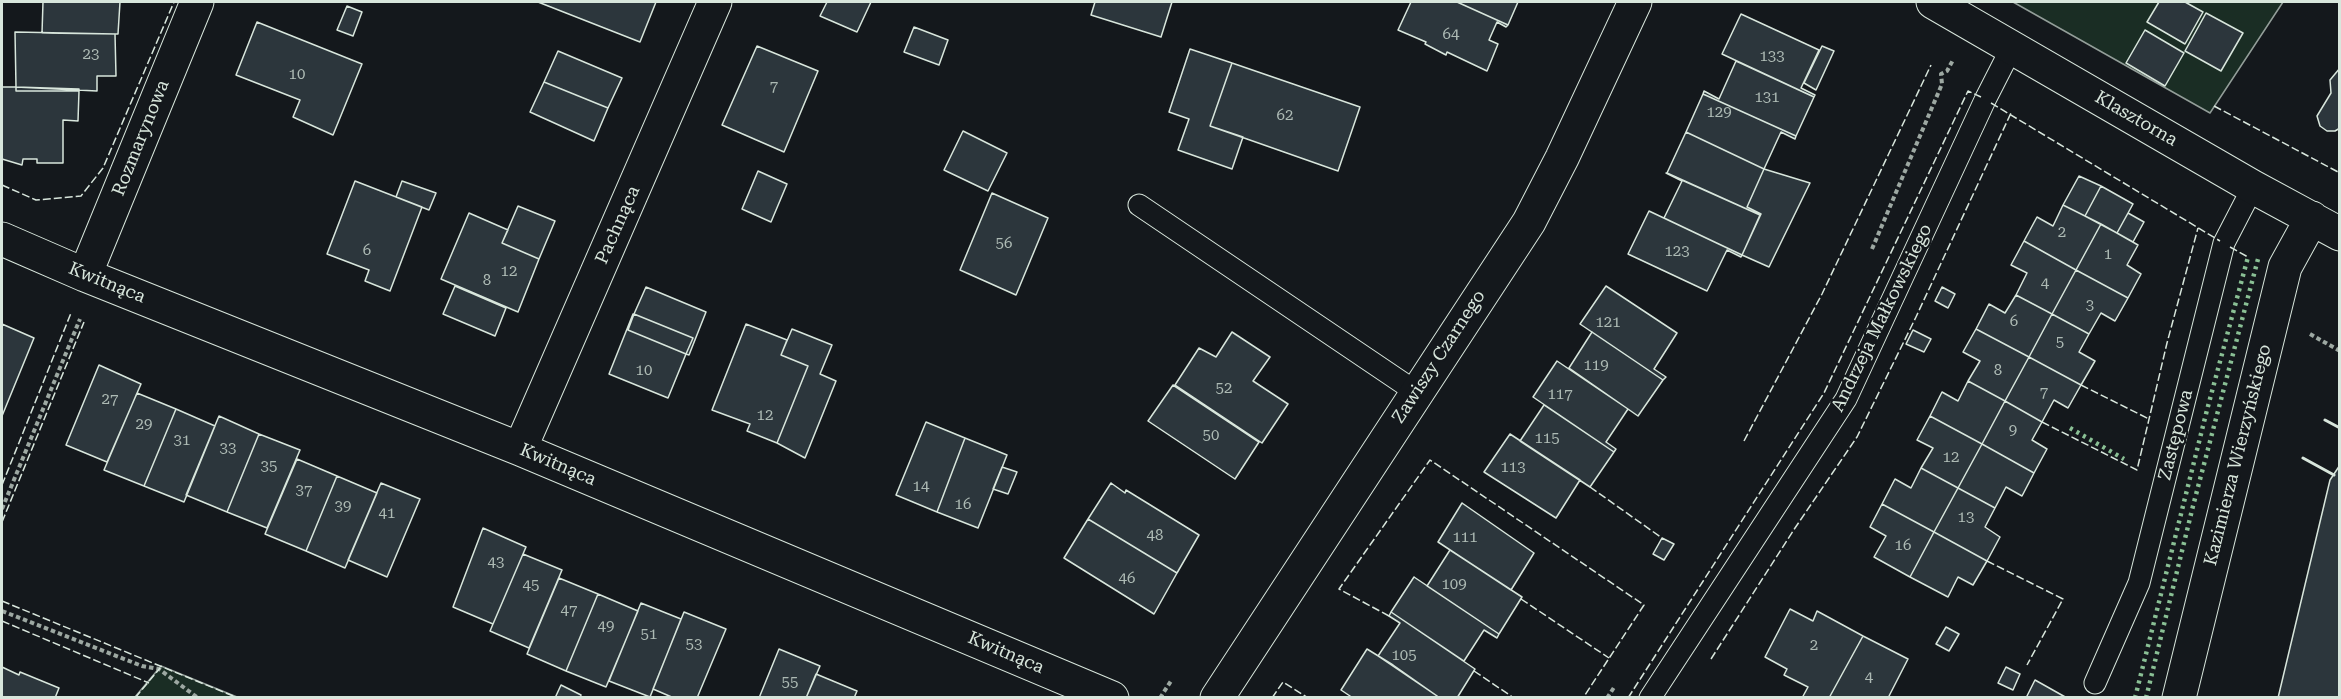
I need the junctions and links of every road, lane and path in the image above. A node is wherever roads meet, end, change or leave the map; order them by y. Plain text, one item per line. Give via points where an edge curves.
1 (197, 2) edge
2 (715, 2) edge
3 (1635, 2) edge
4 (1933, 2) edge
5 (2012, 47) junction
6 (1941, 74) dead end
7 (2253, 187) junction
8 (1139, 205) dead end
9 (2326, 226) edge
10 (2, 238) edge
11 (1872, 250) dead end
12 (85, 275) junction
13 (2303, 330) dead end
14 (2340, 351) edge
15 (1416, 392) junction
16 (520, 449) junction
17 (2, 509) edge
18 (2, 611) edge
19 (1619, 679) dead end
20 (1172, 681) dead end
21 (2095, 682) dead end
22 (198, 698) edge
23 (1112, 698) edge
24 (1160, 698) edge
25 (1217, 698) edge
26 (1607, 698) edge
27 (1650, 698) edge
28 (2180, 698) edge

1 - 12 street, Rozmarynowa
2 - 16 street, Pachnąca
3 - 15 street, Zawiszy Czarnego via 1529,222
4 - 5 street, Klasztorna
5 - 7 street, Klasztorna
5 - 27 lane, Andrzeja Małkowskiego via 1846,399
6 - 11 path via 1942,84
7 - 9 street, Klasztorna
7 - 21 lane, Zastępowa via 2224,243 2139,583
8 - 15 lane
9 - 28 street, Kazimierza Wierzyńskiego via 2285,267
10 - 12 street, Kwitnąca
12 - 16 street, Kwitnąca
12 - 17 path via 87,301
13 - 14 path
15 - 25 street, Zawiszy Czarnego
16 - 23 street, Kwitnąca
18 - 22 path via 142,666 159,669
19 - 26 path
20 - 24 path

